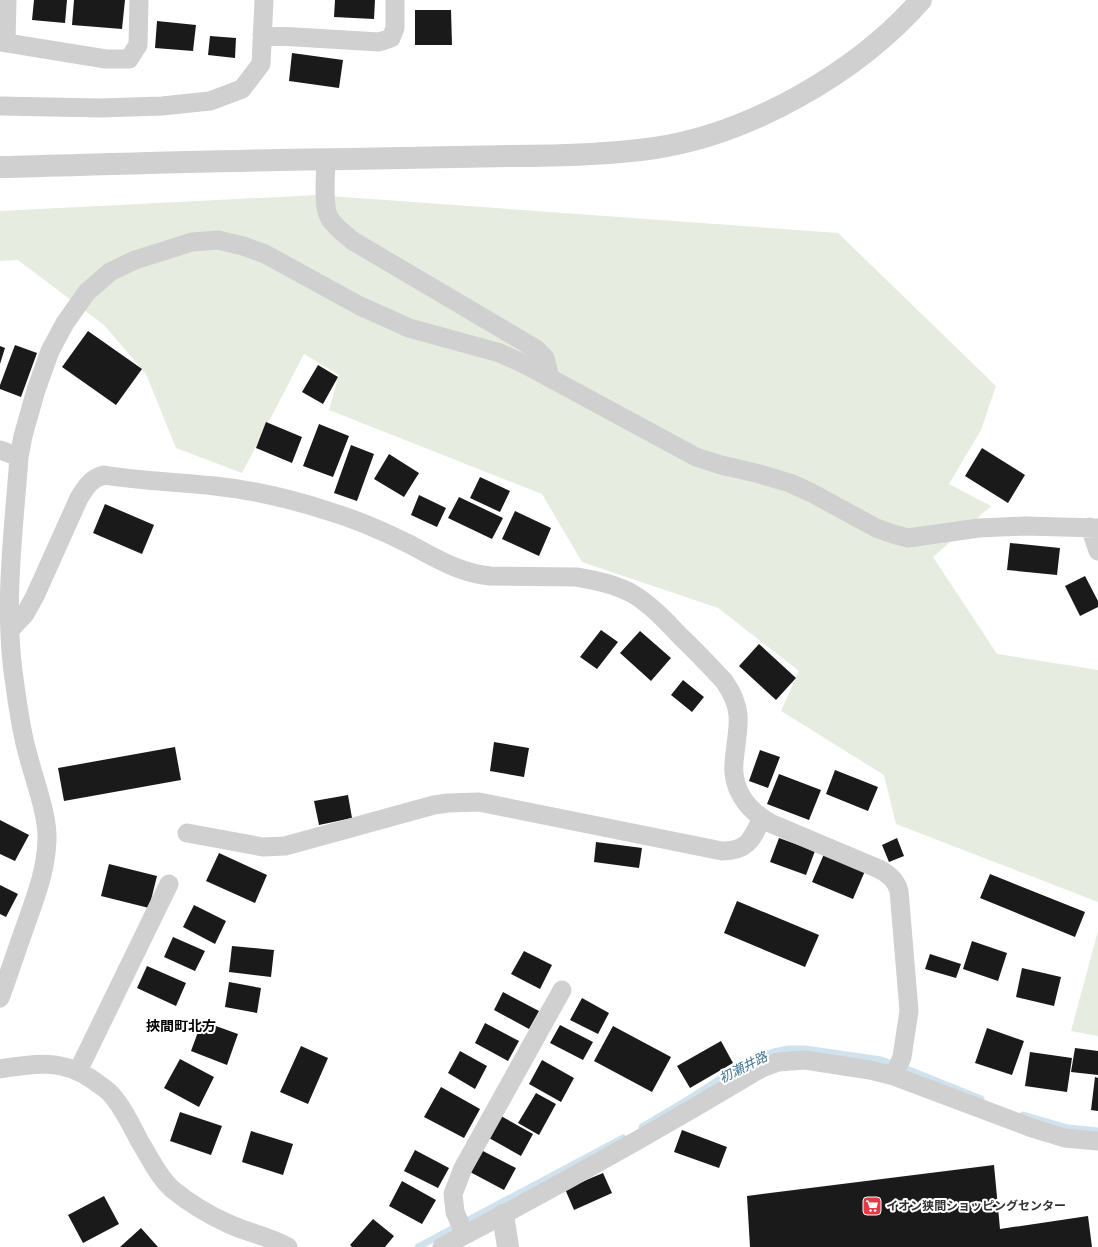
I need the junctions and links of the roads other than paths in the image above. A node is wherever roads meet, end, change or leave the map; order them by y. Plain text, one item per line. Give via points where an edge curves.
1 (6, 0) edge
2 (139, 0) edge
3 (264, 0) edge
4 (395, 0) edge
5 (921, 0) edge
6 (262, 35) junction
7 (3, 42) edge
8 (0, 106) edge
9 (326, 159) junction
10 (0, 167) edge
11 (550, 378) junction
12 (0, 450) edge
13 (19, 457) junction
14 (1094, 528) edge
15 (6, 540) edge
16 (1098, 551) edge
17 (10, 630) junction
18 (762, 818) junction
19 (187, 833) dead end
20 (169, 884) dead end
21 (562, 990) dead end
22 (0, 998) edge
23 (0, 1069) edge
24 (78, 1071) junction
25 (894, 1076) junction
26 (1098, 1141) edge
27 (503, 1215) junction
28 (466, 1235) junction
29 (288, 1247) edge
30 (442, 1247) edge
31 (508, 1247) edge

1 - 7 street
2 - 7 street via 138,45 128,59 106,59
3 - 6 street
4 - 6 street via 391,38 379,42
5 - 9 street via 889,33 868,50 808,91 746,121 684,142 626,152 566,155
6 - 8 street via 261,64 242,89 210,101 101,108
9 - 10 street
9 - 11 street via 325,208 337,227 353,241 536,349 545,358
11 - 13 street via 500,352 409,328 360,306 265,254 218,240 192,242 135,260 110,272 87,292 50,351 36,390
11 - 14 street via 696,457 790,483 876,528 893,534 908,538 979,528
12 - 13 street
13 - 15 street
14 - 16 street
15 - 17 street
17 - 18 street via 25,614 79,498 95,478 104,475 216,486 267,495 329,511 369,526 466,571 490,576 591,579 621,588 643,600 662,616 731,690 738,714 735,782 744,801
17 - 22 street via 20,718 44,812 47,838 46,856 37,893
18 - 19 street via 747,844 741,849 722,852 479,802 448,803 429,807 285,846 263,848
18 - 25 street via 879,869 892,877 897,884 909,1011 902,1057
20 - 24 street
21 - 28 street via 463,1168 453,1194 455,1212
23 - 24 street via 46,1064
24 - 29 street via 109,1093 125,1114 160,1176 173,1190 197,1207 229,1224
25 - 26 street via 1035,1129 1065,1138
25 - 27 street via 805,1060 778,1062 764,1067 627,1147
27 - 28 street
27 - 31 street
28 - 30 street

